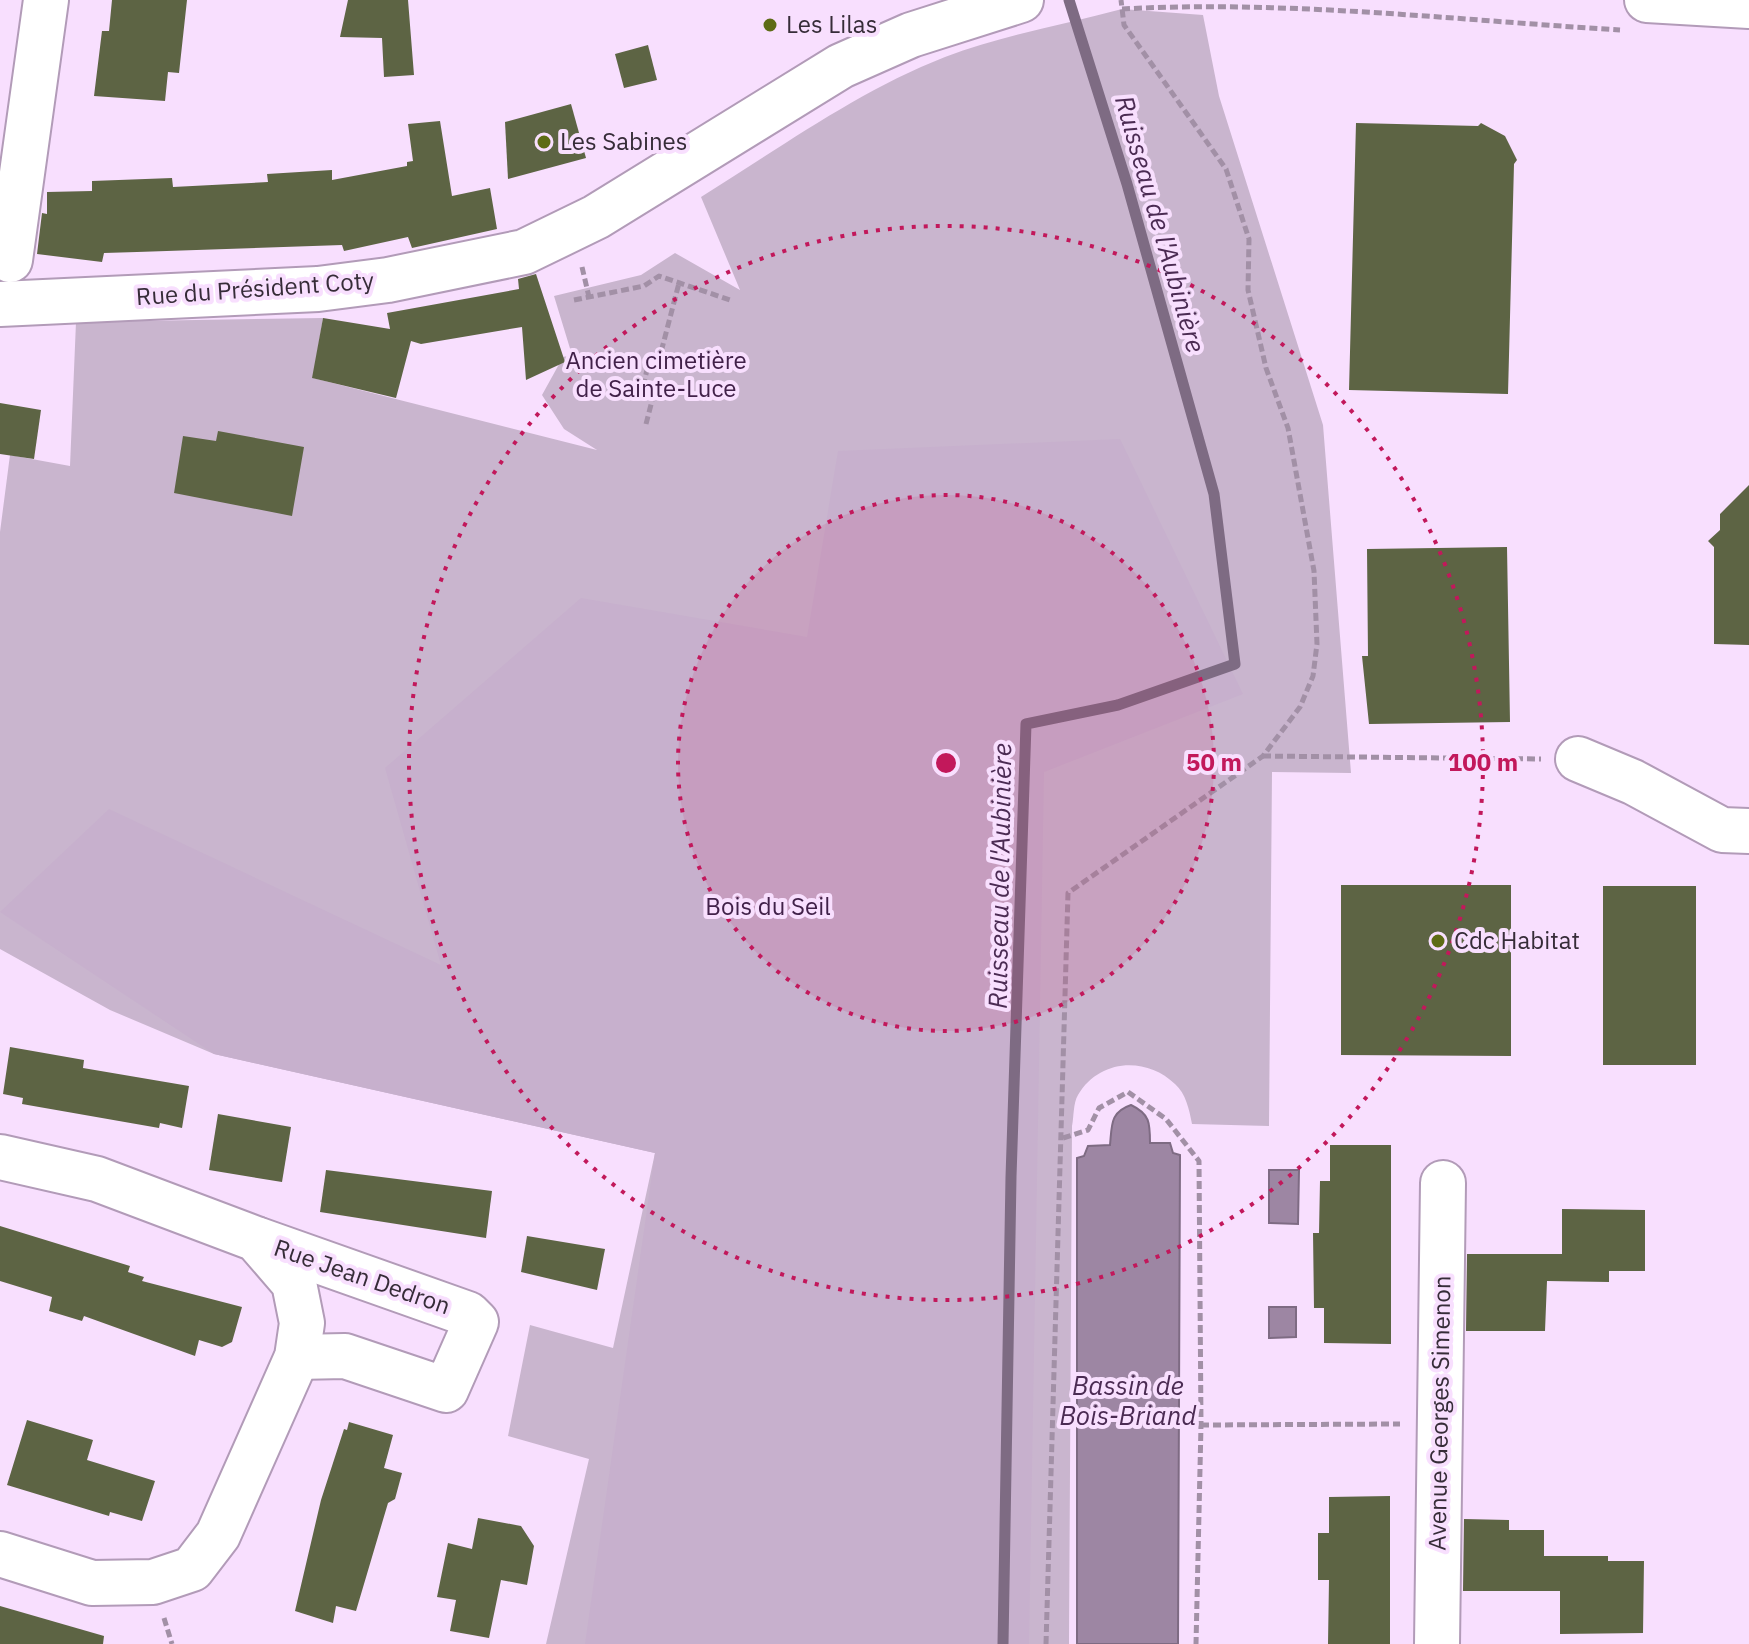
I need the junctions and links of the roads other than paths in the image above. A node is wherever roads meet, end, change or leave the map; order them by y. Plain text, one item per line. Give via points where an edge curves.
1 (46, 0) edge
2 (1013, 2) edge
3 (1749, 6) edge
4 (1634, 15) edge
5 (10, 260) dead end
6 (0, 304) edge
7 (1578, 759) road end
8 (1749, 831) edge
9 (0, 1157) edge
10 (1443, 1183) dead end
11 (256, 1239) junction
12 (297, 1357) junction
13 (0, 1554) edge
14 (1437, 1644) edge

1 - 5 street
2 - 6 street, Rue du Président Coty via 911,35 841,66 584,224 524,252 318,289
3 - 4 street
7 - 8 street via 1722,830
9 - 11 street, Rue Jean Dedron via 97,1179
10 - 14 street, Avenue Georges Simenon
11 - 12 street, Rue Jean Dedron via 294,1283 302,1323
11 - 12 street, Rue Jean Dedron via 468,1314 476,1322 446,1390 345,1356
12 - 13 street, Rue Jean Dedron via 218,1535 192,1569 153,1582 92,1583

